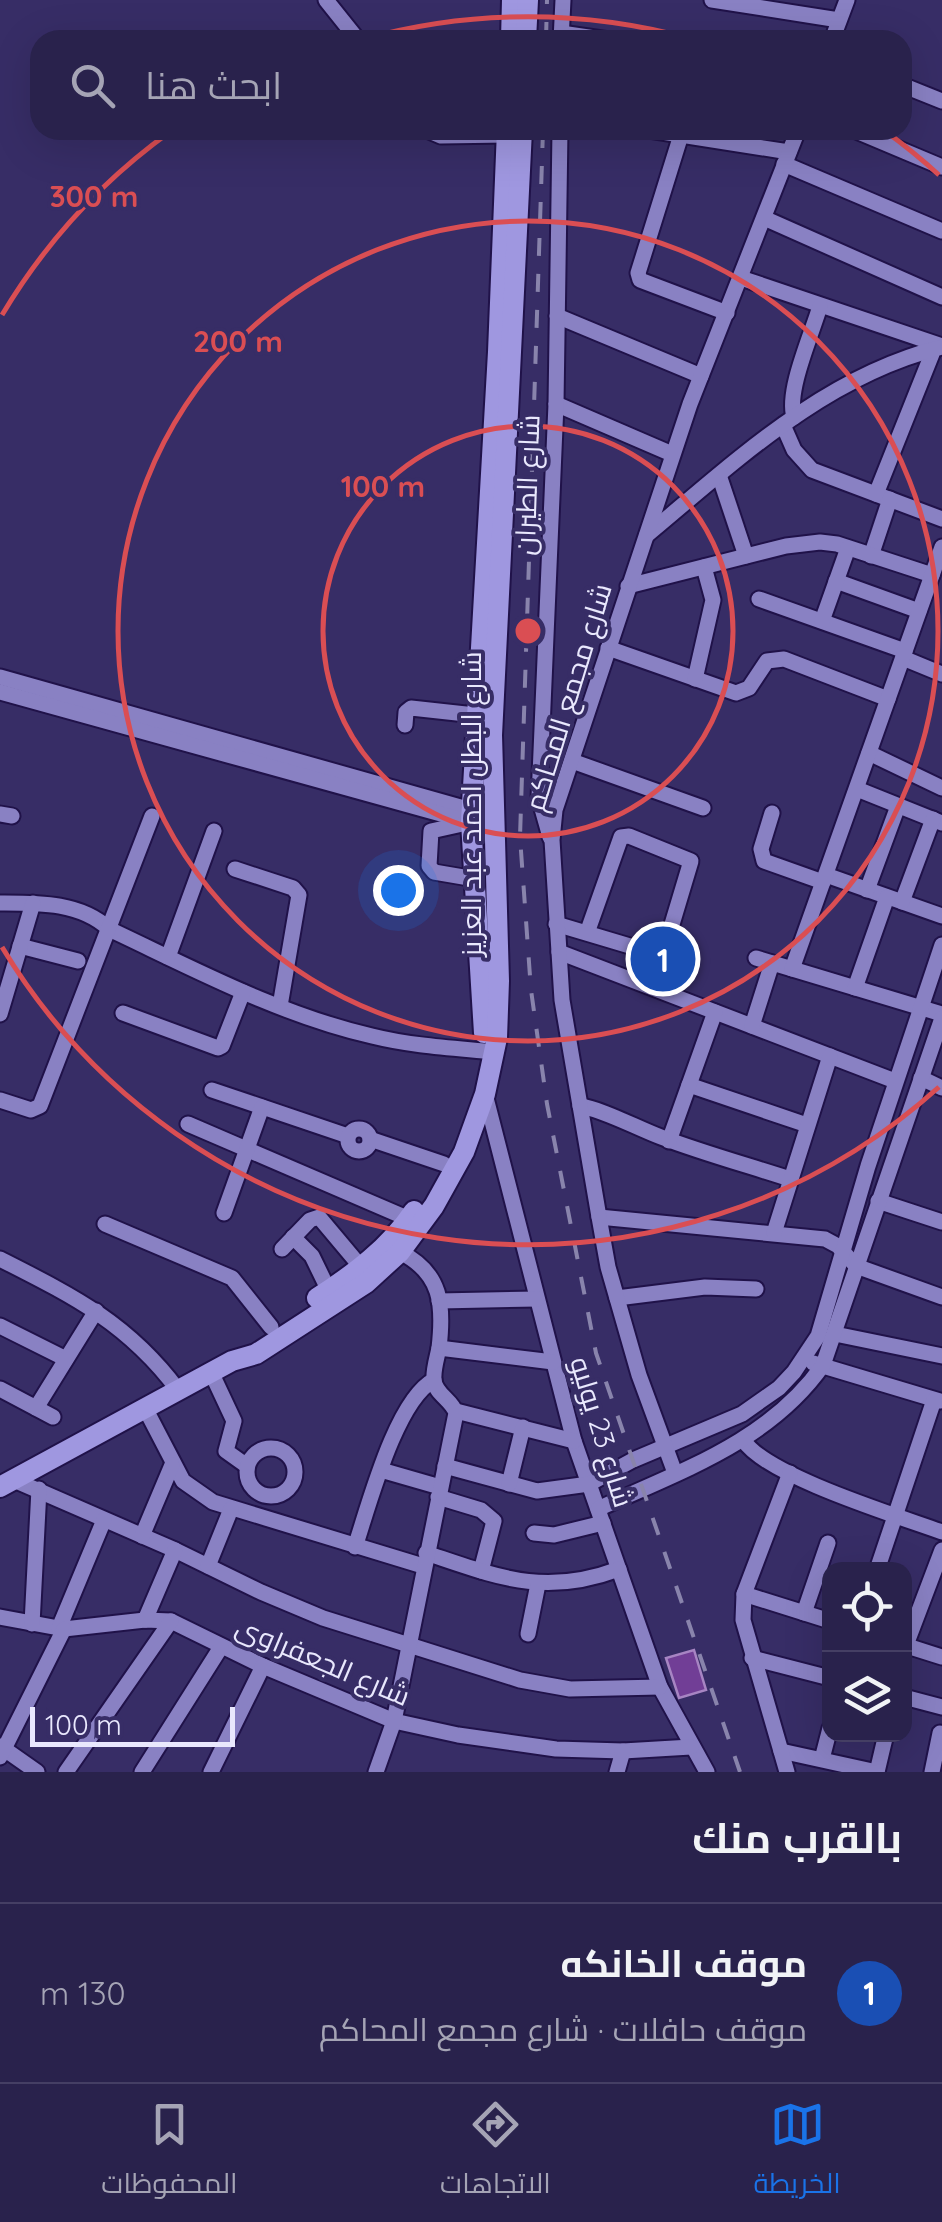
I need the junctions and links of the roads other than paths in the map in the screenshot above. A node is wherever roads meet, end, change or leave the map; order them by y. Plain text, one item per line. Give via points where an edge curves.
1 (326, 0) edge
2 (512, 0) edge
3 (528, 0) edge
4 (563, 0) edge
5 (712, 0) edge
6 (847, 0) edge
7 (839, 20) junction
8 (350, 30) edge
9 (511, 30) edge
10 (526, 30) edge
11 (561, 30) edge
12 (836, 30) edge
13 (912, 89) edge
14 (942, 101) edge
15 (511, 140) edge
16 (512, 140) edge
17 (560, 140) edge
18 (678, 140) edge
19 (703, 140) edge
20 (794, 140) edge
21 (878, 140) edge
22 (787, 158) junction
23 (942, 167) edge
24 (764, 218) junction
25 (942, 231) edge
26 (741, 278) junction
27 (942, 296) edge
28 (820, 306) junction
29 (727, 313) junction
30 (557, 316) junction
31 (936, 351) edge
32 (701, 376) junction
33 (556, 404) junction
34 (789, 421) junction
35 (672, 454) junction
36 (719, 475) junction
37 (883, 497) junction
38 (942, 519) edge
39 (644, 537) junction
40 (942, 547) edge
41 (848, 548) junction
42 (746, 556) junction
43 (871, 556) junction
44 (704, 567) junction
45 (932, 575) junction
46 (836, 581) junction
47 (628, 586) junction
48 (760, 599) dead end
49 (919, 611) junction
50 (822, 622) junction
51 (608, 648) junction
52 (904, 654) junction
53 (942, 674) edge
54 (0, 677) edge
55 (695, 679) junction
56 (0, 692) edge
57 (888, 700) junction
58 (475, 716) junction
59 (405, 725) dead end
60 (869, 752) junction
61 (572, 761) junction
62 (942, 788) edge
63 (857, 789) junction
64 (898, 806) junction
65 (703, 808) dead end
66 (772, 813) dead end
67 (152, 816) dead end
68 (471, 816) junction
69 (938, 821) edge
70 (495, 829) junction
71 (214, 831) dead end
72 (552, 840) junction
73 (235, 870) dead end
74 (476, 879) junction
75 (824, 879) junction
76 (867, 890) junction
77 (894, 899) junction
78 (0, 903) edge
79 (33, 903) junction
80 (942, 916) edge
81 (556, 924) junction
82 (109, 929) junction
83 (587, 933) junction
84 (942, 945) edge
85 (20, 946) junction
86 (559, 952) junction
87 (168, 957) junction
88 (78, 961) dead end
89 (792, 969) junction
90 (855, 988) junction
91 (242, 992) junction
92 (280, 1006) junction
93 (920, 1008) junction
94 (715, 1012) junction
95 (123, 1013) dead end
96 (0, 1014) edge
97 (942, 1016) edge
98 (752, 1026) junction
99 (488, 1052) junction
100 (830, 1056) junction
101 (920, 1078) junction
102 (895, 1081) junction
103 (689, 1085) junction
104 (942, 1088) edge
105 (212, 1090) dead end
106 (485, 1094) junction
107 (0, 1100) edge
108 (580, 1106) junction
109 (262, 1107) junction
110 (188, 1124) dead end
111 (808, 1125) junction
112 (670, 1140) junction
113 (247, 1150) junction
114 (444, 1164) junction
115 (790, 1179) junction
116 (878, 1201) junction
117 (224, 1213) dead end
118 (599, 1217) junction
119 (409, 1219) junction
120 (942, 1222) edge
121 (105, 1224) dead end
122 (774, 1233) junction
123 (340, 1241) junction
124 (400, 1252) junction
125 (842, 1252) junction
126 (0, 1258) edge
127 (317, 1264) junction
128 (856, 1266) junction
129 (361, 1268) junction
130 (756, 1288) dead end
131 (329, 1291) junction
132 (942, 1296) edge
133 (616, 1298) junction
134 (537, 1299) junction
135 (439, 1301) junction
136 (96, 1310) junction
137 (0, 1326) edge
138 (271, 1327) junction
139 (835, 1334) junction
140 (439, 1348) junction
141 (942, 1356) edge
142 (66, 1360) junction
143 (805, 1360) junction
144 (232, 1361) junction
145 (554, 1362) junction
146 (823, 1366) junction
147 (211, 1372) junction
148 (434, 1380) junction
149 (0, 1389) edge
150 (178, 1390) junction
151 (938, 1401) edge
152 (36, 1408) junction
153 (145, 1408) junction
154 (456, 1410) junction
155 (53, 1417) dead end
156 (523, 1427) junction
157 (574, 1441) junction
158 (744, 1441) junction
159 (666, 1447) junction
160 (172, 1465) junction
161 (247, 1466) dead end
162 (444, 1466) junction
163 (380, 1470) junction
164 (676, 1473) junction
165 (790, 1474) junction
166 (7, 1484) edge
167 (509, 1484) junction
168 (589, 1484) junction
169 (39, 1489) junction
170 (439, 1492) junction
171 (231, 1509) junction
172 (896, 1515) junction
173 (601, 1516) junction
174 (104, 1520) junction
175 (942, 1532) edge
176 (534, 1534) dead end
177 (142, 1536) junction
178 (828, 1543) dead end
179 (355, 1547) junction
180 (175, 1550) junction
181 (942, 1550) edge
182 (425, 1559) junction
183 (880, 1562) edge
184 (208, 1566) junction
185 (619, 1569) junction
186 (480, 1571) junction
187 (538, 1584) junction
188 (744, 1594) junction
189 (804, 1612) junction
190 (0, 1617) edge
191 (822, 1618) edge
192 (145, 1620) junction
193 (171, 1621) junction
194 (32, 1624) junction
195 (912, 1627) edge
196 (61, 1629) junction
197 (528, 1634) dead end
198 (409, 1645) junction
199 (222, 1646) junction
200 (912, 1647) edge
201 (942, 1657) edge
202 (752, 1658) junction
203 (263, 1666) junction
204 (822, 1676) edge
205 (660, 1686) junction
206 (912, 1699) edge
207 (942, 1707) edge
208 (394, 1721) junction
209 (940, 1733) edge
210 (826, 1742) edge
211 (884, 1742) edge
212 (1, 1750) edge
213 (692, 1750) junction
214 (623, 1751) junction
215 (782, 1751) junction
216 (822, 1759) junction
217 (37, 1772) edge
218 (66, 1772) edge
219 (142, 1772) edge
220 (211, 1772) edge
221 (376, 1772) edge
222 (617, 1772) edge
223 (689, 1772) edge
224 (707, 1772) edge
225 (787, 1772) edge
226 (877, 1772) edge
227 (932, 1772) edge

1 - 8 street
2 - 9 main road
3 - 10 main road
4 - 11 street
5 - 7 street
6 - 7 street
7 - 12 street
13 - 14 street
15 - 58 main road, شارع البطل احمد عبد العزيز
16 - 70 main road, شارع البطل احمد عبد العزيز via 492,735
17 - 30 street, شارع الطيران
18 - 29 street via 638,273 640,280
19 - 22 street
20 - 22 street, شارع مجمع المحاكم
21 - 23 street
22 - 24 street, شارع مجمع المحاكم
22 - 25 street
24 - 26 street, شارع مجمع المحاكم
24 - 27 street
26 - 28 street
26 - 29 street, شارع مجمع المحاكم
28 - 31 street
28 - 34 street
29 - 32 street, شارع مجمع المحاكم
30 - 32 street
30 - 33 street, شارع الطيران
31 - 34 street via 858,378
31 - 37 street
32 - 35 street, شارع مجمع المحاكم
33 - 35 street
33 - 72 street, شارع الطيران via 539,798
34 - 36 street
34 - 37 street via 794,450 812,470
35 - 39 street, شارع مجمع المحاكم
36 - 39 street
36 - 42 street
37 - 38 street
37 - 43 street
39 - 47 street, شارع مجمع المحاكم
40 - 45 street
41 - 42 street via 803,543
41 - 43 street
41 - 46 street
42 - 44 street
43 - 45 street
44 - 47 street
44 - 55 street via 712,600
45 - 49 street
46 - 49 street
46 - 50 street
47 - 51 street, شارع مجمع المحاكم
48 - 50 street
49 - 52 street
50 - 52 street
51 - 55 street
51 - 61 street, شارع مجمع المحاكم
52 - 53 street
52 - 57 street
54 - 68 street
55 - 57 street via 740,692 767,661 778,658
56 - 68 street
57 - 60 street
58 - 59 street via 411,708
58 - 68 main road, شارع البطل احمد عبد العزيز
60 - 62 street
60 - 63 street
61 - 65 street
61 - 72 street, شارع مجمع المحاكم
63 - 64 street
63 - 75 street
64 - 69 street
64 - 76 street
66 - 75 street via 762,857
67 - 82 street
68 - 70 street
68 - 74 main road, شارع البطل احمد عبد العزيز
68 - 74 street via 431,831 429,866
69 - 77 street
70 - 99 main road, شارع البطل احمد عبد العزيز via 499,982
71 - 87 street
72 - 81 street, شارع مجمع المحاكم
73 - 92 street via 299,895
74 - 99 main road, شارع البطل احمد عبد العزيز
75 - 76 street
75 - 89 street
76 - 77 street
77 - 80 street
77 - 90 street
78 - 79 street
79 - 82 street via 79,911
79 - 85 street
81 - 83 street
81 - 86 street, شارع مجمع المحاكم
82 - 87 street
82 - 107 street via 40,1106 32,1110
83 - 83 street via 662,954 692,861 621,836
84 - 93 street
85 - 88 street
85 - 96 street
86 - 94 street
86 - 108 street, شارع مجمع المحاكم
87 - 91 street
89 - 90 street
89 - 98 street via 764,960
90 - 93 street
91 - 92 street
91 - 95 street via 218,1048
92 - 99 street via 369,1036
93 - 97 street
93 - 102 street
94 - 98 street
94 - 103 street
97 - 101 street
98 - 100 street
99 - 106 main road, شارع البطل احمد عبد العزيز
99 - 114 main road, شارع البطل احمد عبد العزيز
100 - 102 street
100 - 111 street
101 - 104 street
101 - 116 street
102 - 125 street
103 - 111 street
103 - 112 street
105 - 109 street
106 - 124 main road, شارع البطل احمد عبد العزيز via 464,1152
106 - 134 street, شارع 23 يوليو
108 - 112 street
108 - 118 street, شارع مجمع المحاكم
109 - 113 street
109 - 114 street via 348,1136 355,1150 370,1139
110 - 113 street
111 - 115 street
112 - 115 street
113 - 117 street
113 - 119 street
114 - 119 main road, شارع البطل احمد عبد العزيز
115 - 122 street
116 - 120 street
116 - 128 street
118 - 122 street
118 - 133 street, شارع مجمع المحاكم
119 - 129 main road, شارع البطل احمد عبد العزيز
121 - 138 street via 232,1278
122 - 125 street via 825,1239
123 - 127 street
123 - 127 street via 316,1217 288,1243
123 - 129 street
124 - 135 street via 426,1268
124 - 144 main road, شارع البطل احمد عبد العزيز via 366,1283 256,1354
125 - 128 street
125 - 143 street
126 - 136 street
127 - 131 street
128 - 132 street
128 - 139 street
129 - 131 main road, شارع البطل احمد عبد العزيز
130 - 133 street
131 - 138 main road, شارع البطل احمد عبد العزيز
133 - 159 street, شارع مجمع المحاكم
134 - 135 street
134 - 145 street, شارع 23 يوليو
135 - 140 street
136 - 142 street
136 - 150 street via 142,1346
137 - 142 street
138 - 144 main road, شارع البطل احمد عبد العزيز
139 - 141 street
139 - 146 street
140 - 145 street
140 - 148 street
142 - 152 street
143 - 146 street
143 - 159 street via 742,1414
144 - 147 main road, شارع البطل احمد عبد العزيز
145 - 157 street, شارع 23 يوليو
146 - 151 street
146 - 158 street via 789,1407
147 - 150 main road, شارع البطل احمد عبد العزيز
147 - 161 street via 234,1421 226,1452
148 - 154 street
148 - 163 street via 411,1399
149 - 152 street
150 - 153 main road, شارع البطل احمد عبد العزيز
151 - 172 street
152 - 155 street
153 - 160 street
153 - 166 main road, شارع البطل احمد عبد العزيز
154 - 156 street
154 - 162 street
156 - 157 street
156 - 167 street
157 - 168 street, شارع 23 يوليو
158 - 164 street
158 - 165 street
159 - 164 street, شارع مجمع المحاكم
159 - 168 street
160 - 171 street via 197,1493
160 - 177 street
162 - 167 street
162 - 170 street
163 - 170 street
163 - 179 street
164 - 173 street
165 - 172 street
165 - 188 street
166 - 169 street
167 - 168 street via 537,1491
168 - 173 street, شارع 23 يوليو
169 - 174 street
169 - 194 street
170 - 182 street
170 - 186 street via 494,1520
171 - 179 street
171 - 184 street
172 - 175 street
172 - 183 street
173 - 176 street via 554,1535
173 - 185 street, شارع 23 يوليو
174 - 177 street
174 - 196 street
177 - 180 street
178 - 189 street
179 - 182 street
180 - 184 street
180 - 192 street
181 - 195 street
182 - 186 street
182 - 198 street
184 - 198 street via 323,1618
185 - 187 street via 570,1584
185 - 205 street, شارع 23 يوليو
186 - 187 street
187 - 197 street
188 - 189 street
188 - 202 street via 742,1620
189 - 191 street
190 - 194 street, شارع الجعفراوى
192 - 193 street, شارع الجعفراوى
192 - 196 street, شارع الجعفراوى
193 - 199 street, شارع الجعفراوى
193 - 218 street
194 - 196 street, شارع الجعفراوى
196 - 212 street
198 - 205 street via 570,1689
198 - 208 street
199 - 203 street, شارع الجعفراوى
199 - 219 street
200 - 201 street
202 - 204 street
202 - 215 street
203 - 208 street, شارع الجعفراوى
203 - 220 street
205 - 213 street, شارع 23 يوليو
206 - 207 street
208 - 214 street, شارع الجعفراوى via 523,1746
208 - 221 street
209 - 227 street
210 - 216 street
211 - 226 street
212 - 217 street
213 - 214 street, شارع الجعفراوى
213 - 223 street
213 - 224 street, شارع 23 يوليو
214 - 222 street
215 - 216 street
215 - 225 street
216 - 226 street

